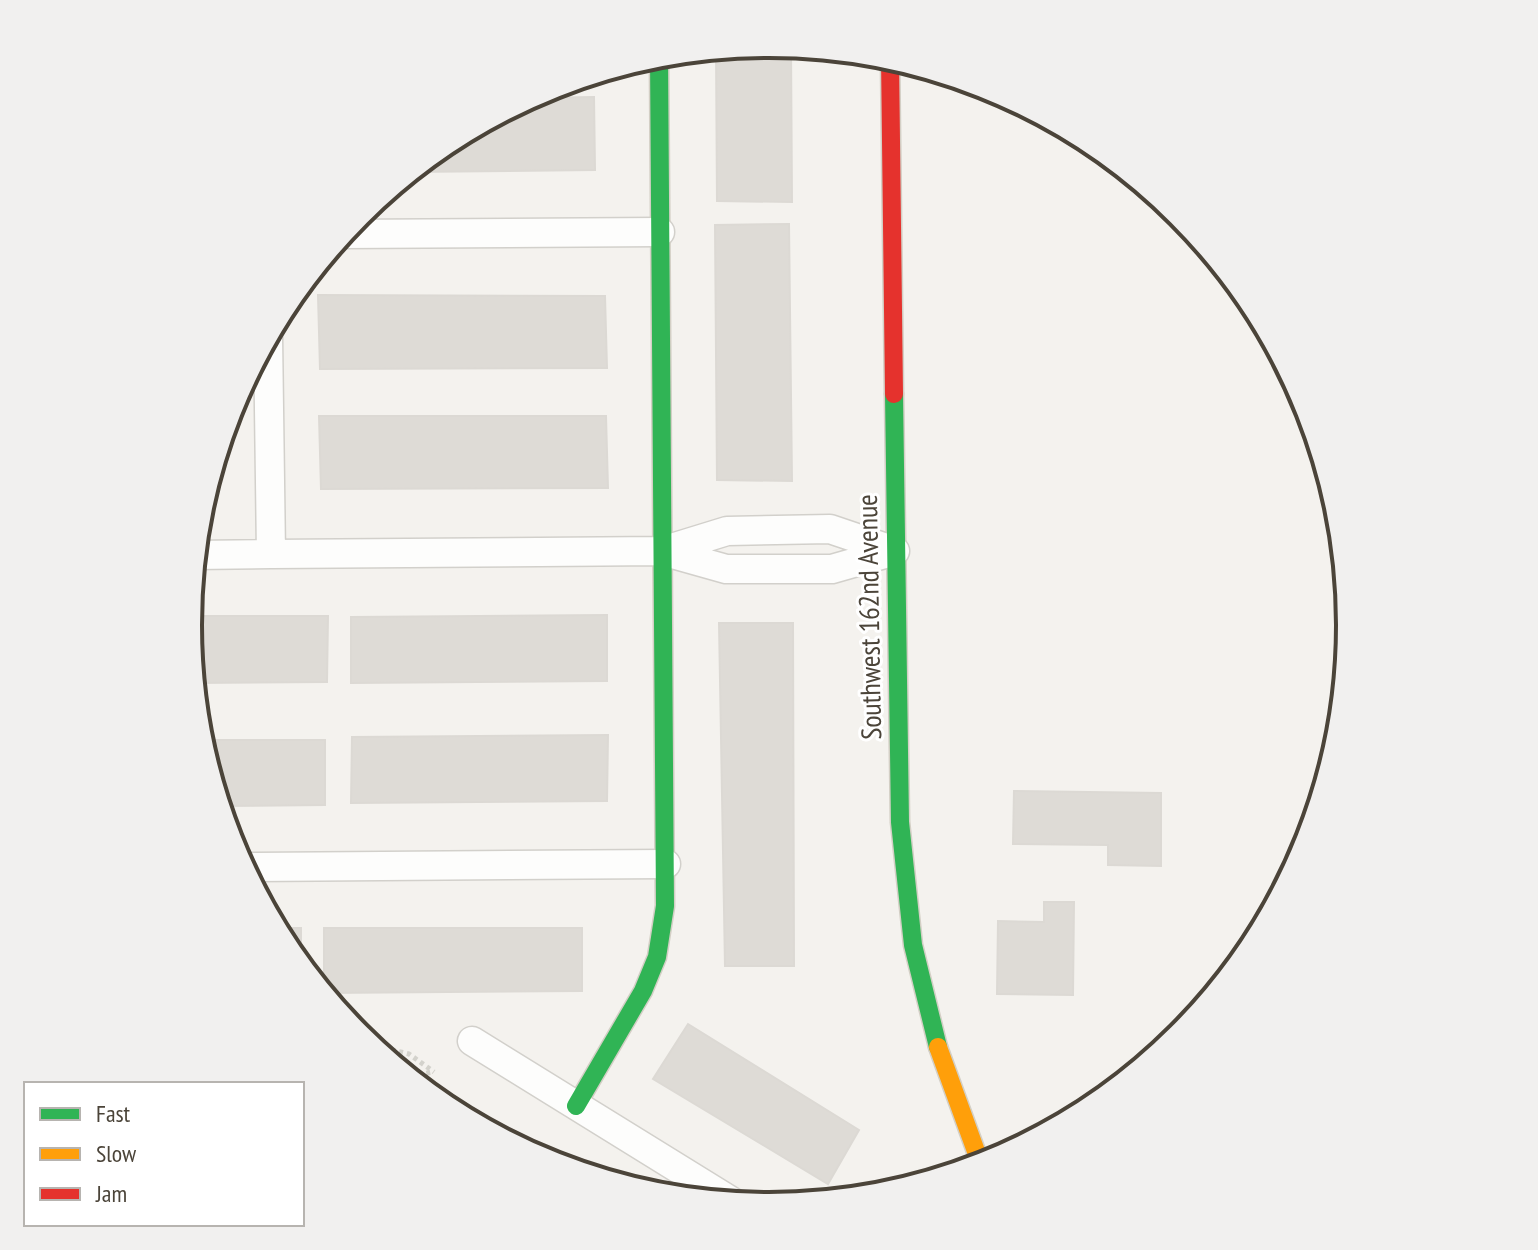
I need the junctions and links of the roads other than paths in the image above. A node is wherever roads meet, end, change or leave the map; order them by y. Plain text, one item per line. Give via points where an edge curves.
1 (659, 69) edge
2 (890, 71) edge
3 (660, 232) junction
4 (359, 234) edge
5 (268, 359) edge
6 (662, 551) junction
7 (895, 551) junction
8 (271, 554) junction
9 (207, 555) edge
10 (666, 864) junction
11 (256, 867) edge
12 (472, 1041) dead end
13 (576, 1106) junction
14 (976, 1153) edge
15 (711, 1189) edge

1 - 3 street
2 - 7 street, Southwest 162nd Avenue
3 - 4 street
3 - 6 street
5 - 8 street
6 - 7 street via 726,569 832,569
6 - 7 street via 727,531 830,529
6 - 8 street
6 - 10 street
7 - 14 street, Southwest 162nd Avenue via 900,822 912,941 940,1057
8 - 9 street
10 - 11 street
10 - 13 street via 664,918 651,973
12 - 13 street
13 - 15 street

